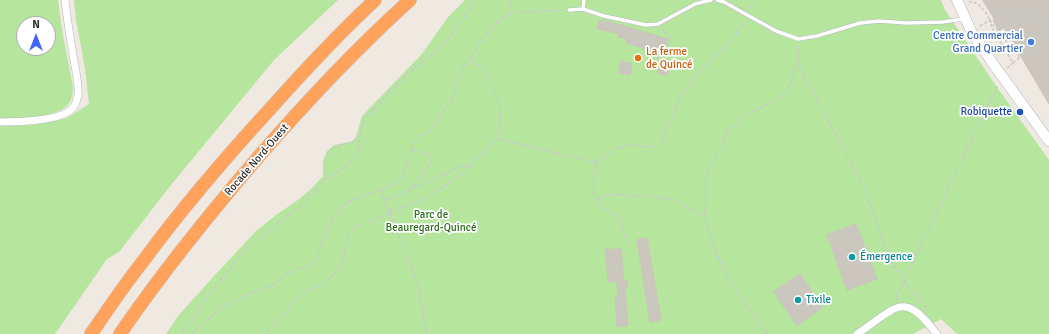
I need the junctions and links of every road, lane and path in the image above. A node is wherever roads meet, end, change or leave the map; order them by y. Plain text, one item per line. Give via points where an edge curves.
1 (64, 0) edge
2 (375, 0) edge
3 (410, 0) edge
4 (476, 0) edge
5 (512, 0) edge
6 (584, 0) edge
7 (711, 0) edge
8 (716, 0) edge
9 (754, 0) edge
10 (961, 1) edge
11 (583, 9) junction
12 (569, 10) joint
13 (509, 14) junction
14 (744, 14) junction
15 (999, 15) dead end
16 (749, 17) junction
17 (965, 18) junction
18 (990, 21) junction
19 (987, 22) dead end
20 (658, 24) junction
21 (798, 39) junction
22 (1029, 46) junction
23 (656, 58) dead end
24 (1020, 58) junction
25 (470, 59) junction
26 (797, 63) junction
27 (1013, 63) junction
28 (1003, 70) junction
29 (0, 122) edge
30 (497, 139) junction
31 (359, 140) junction
32 (1049, 141) edge
33 (412, 150) junction
34 (596, 162) junction
35 (472, 165) junction
36 (326, 180) junction
37 (413, 188) junction
38 (381, 190) junction
39 (598, 200) junction
40 (385, 201) junction
41 (390, 213) junction
42 (705, 216) junction
43 (626, 243) dead end
44 (905, 283) junction
45 (899, 308) junction
46 (91, 334) edge
47 (120, 334) edge
48 (183, 334) edge
49 (192, 334) edge
50 (263, 334) edge
51 (427, 334) edge
52 (767, 334) edge
53 (858, 334) edge
54 (937, 334) edge

1 - 29 street via 78,88 75,106 69,112 45,119
2 - 46 highway via 241,140 144,259
3 - 47 highway, Rocade Nord-Ouest via 287,124 170,265
4 - 31 path via 448,39 401,80 368,115 361,127
5 - 13 path
6 - 11 lane
7 - 20 lane via 695,4
8 - 14 lane
9 - 14 path
10 - 17 main road
10 - 18 path via 973,1 978,4
11 - 12 lane
11 - 20 lane via 632,23
12 - 13 path
13 - 25 path via 482,38
14 - 16 lane
15 - 18 path
16 - 21 lane
16 - 34 path via 731,41 696,75 680,96 662,142 650,147 628,145 612,150
17 - 21 lane via 943,22 906,23 879,20
17 - 28 main road via 972,33
18 - 19 path
18 - 24 path
18 - 27 path
20 - 23 path via 671,36 665,56
21 - 26 path
22 - 22 path via 1037,41 1045,25 1036,11 1012,11 1011,18
22 - 24 path
24 - 27 path
25 - 30 path via 487,76 496,94 501,122
25 - 33 path via 460,72 452,100 428,133 419,136
26 - 42 path via 792,81 783,94 752,112 728,131 706,177
26 - 44 path via 862,185 891,262
27 - 28 path
28 - 32 main road
28 - 44 path via 991,78 997,87 906,275
30 - 34 path
30 - 35 path
31 - 36 path via 355,158
31 - 36 path via 329,151 325,168
33 - 37 path via 430,154 432,159
33 - 38 path via 404,174 394,184
34 - 39 path via 593,193
35 - 37 path via 462,166
35 - 41 path via 423,199
36 - 48 path via 301,206 278,222 261,239 248,246 215,287
37 - 40 path
38 - 40 path
38 - 49 path via 344,204 332,219 320,253 312,264 296,269 273,285 221,308
39 - 42 path via 604,196 620,194 650,195 672,199
39 - 43 path via 620,219
40 - 41 path
41 - 50 path via 353,228 342,261 331,278 300,295
41 - 51 path via 418,285
42 - 52 path via 729,282
44 - 45 path via 896,295
45 - 53 street via 892,310
45 - 54 street via 914,310

